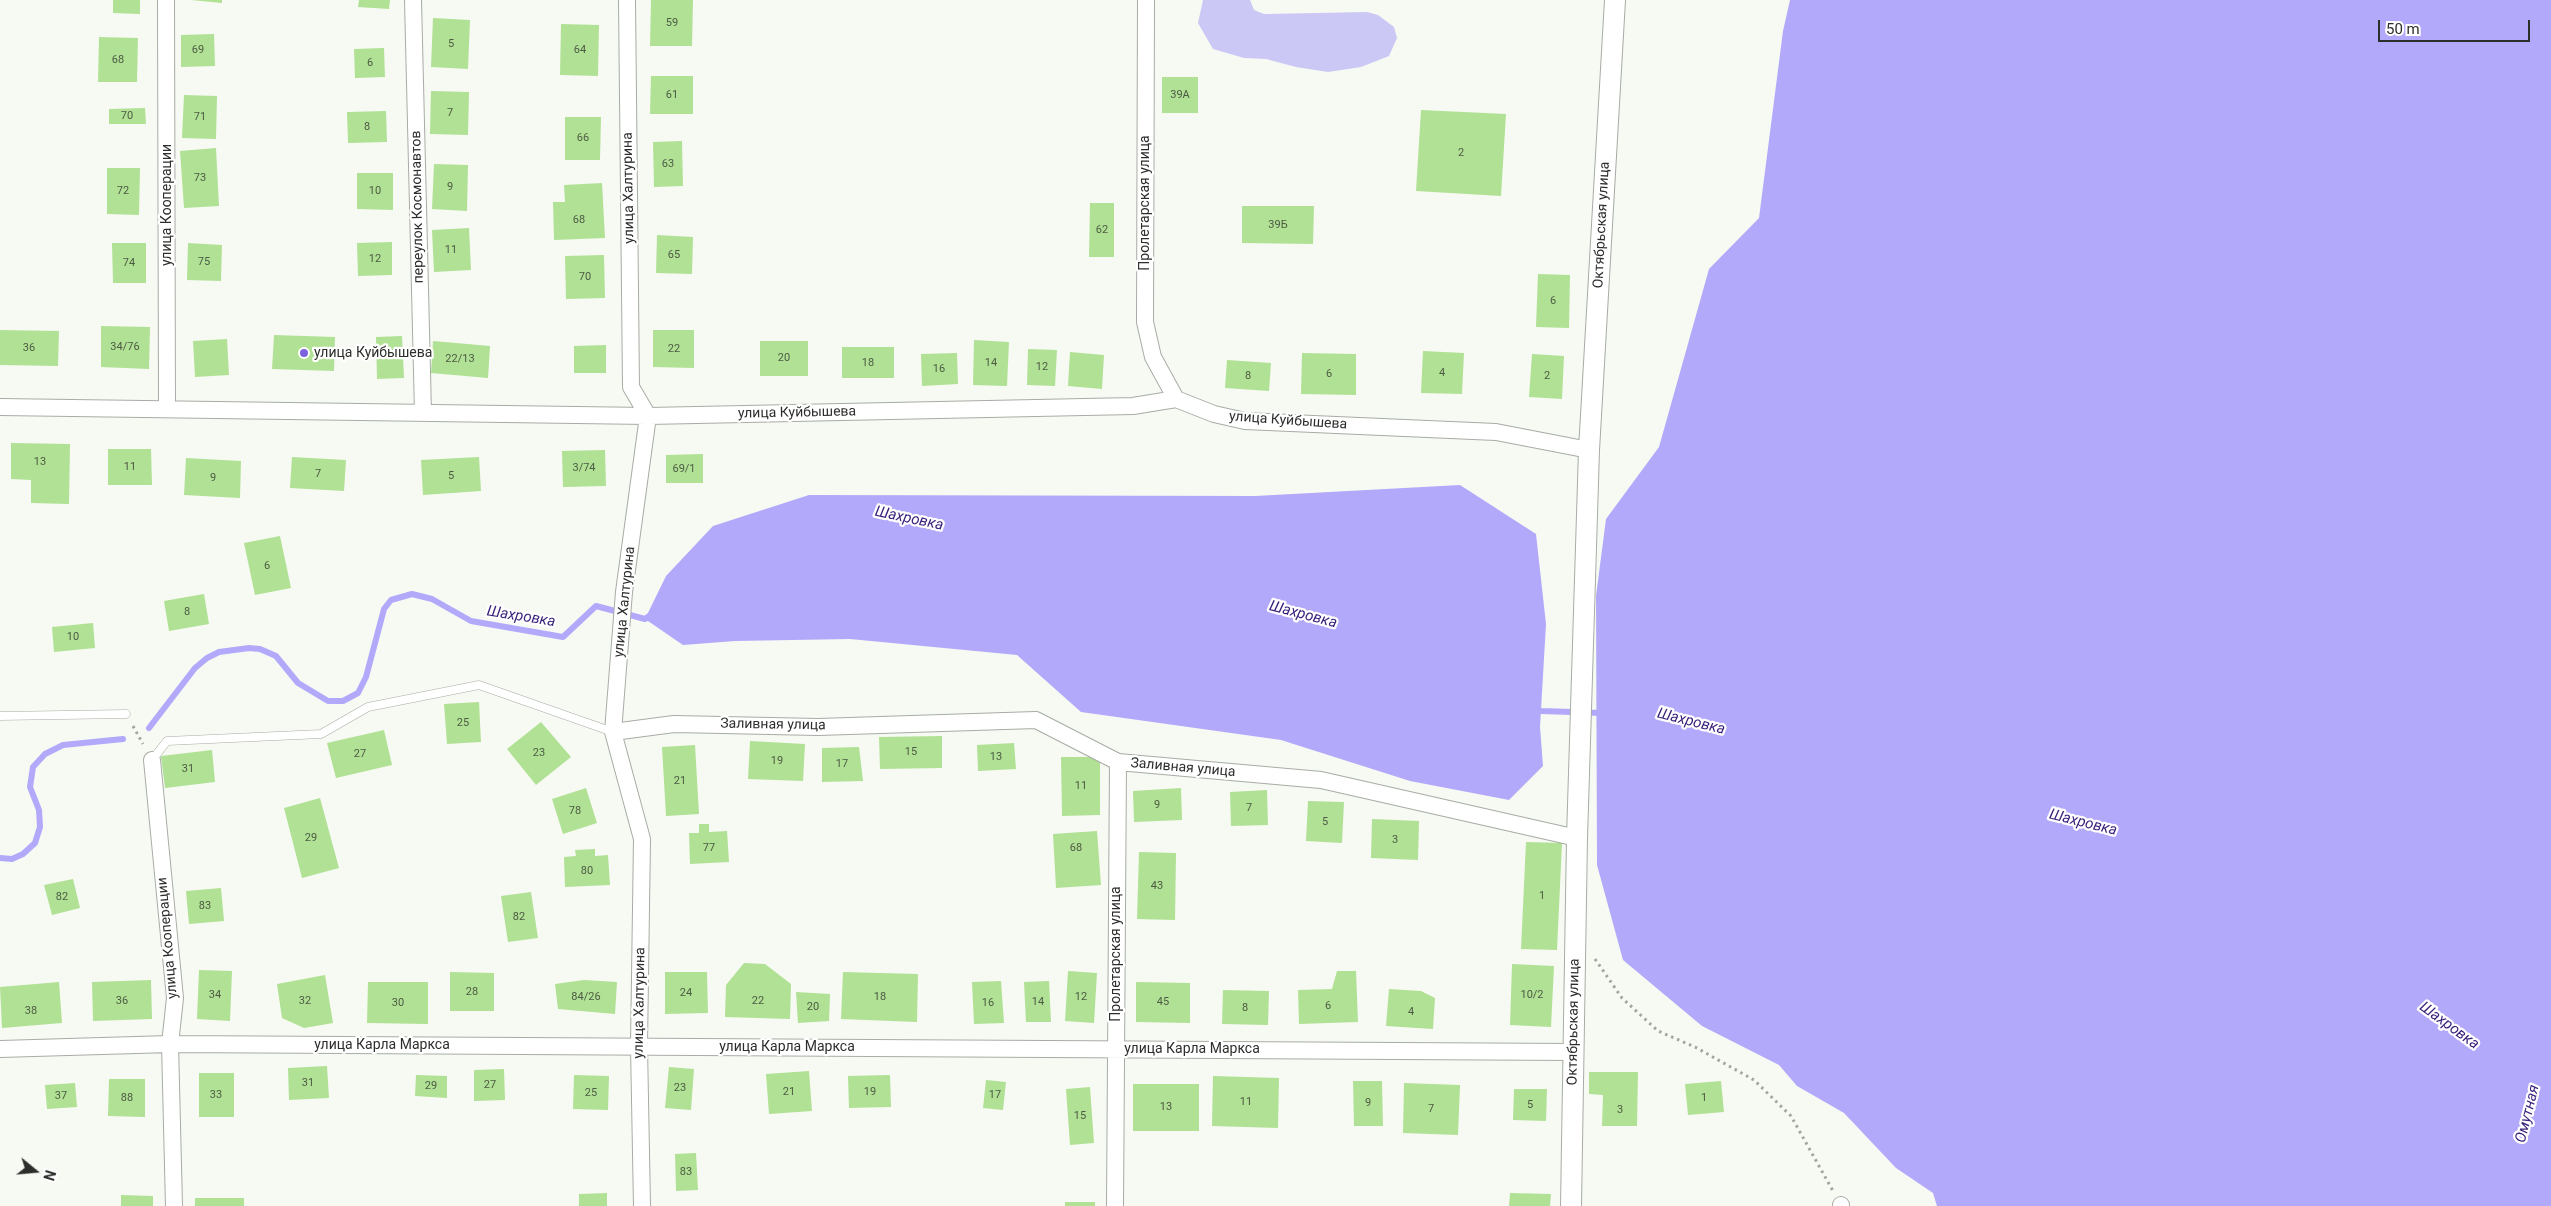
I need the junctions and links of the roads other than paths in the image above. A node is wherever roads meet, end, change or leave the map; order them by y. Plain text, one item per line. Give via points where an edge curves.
1 (166, 0) edge
2 (413, 0) edge
3 (627, 0) edge
4 (1146, 0) edge
5 (1614, 0) edge
6 (1176, 399) junction
7 (0, 407) edge
8 (167, 410) junction
9 (423, 413) junction
10 (648, 416) junction
11 (1589, 450) junction
12 (126, 714) road end
13 (0, 716) edge
14 (613, 732) junction
15 (152, 760) joint
16 (1118, 762) junction
17 (1577, 838) junction
18 (170, 1044) junction
19 (639, 1046) junction
20 (0, 1049) edge
21 (1115, 1049) junction
22 (1574, 1052) junction
23 (174, 1206) edge
24 (642, 1206) edge
25 (1115, 1206) edge
26 (1571, 1206) edge

1 - 8 street, улица Кооперации
2 - 9 street, переулок Космонавтов
3 - 10 street, улица Халтурина via 631,387
4 - 6 street, Пролетарская улица via 1145,322 1153,357
5 - 11 street, Октябрьская улица
6 - 10 street, улица Куйбышева via 1134,406
6 - 11 street, улица Куйбышева via 1214,414 1245,421 1496,432
7 - 8 street, улица Куйбышева
8 - 9 street, улица Куйбышева
9 - 10 street, улица Куйбышева
10 - 14 street, улица Халтурина via 624,592
11 - 17 street, Октябрьская улица
12 - 13 lane
14 - 15 lane via 479,685 368,707 321,734 167,741
14 - 16 street, Заливная улица via 674,724 818,727 1036,720
14 - 19 street, улица Халтурина via 642,839
15 - 18 street, улица Кооперации via 174,998
16 - 17 street, Заливная улица via 1322,780
16 - 21 street, Пролетарская улица
17 - 22 street, Октябрьская улица
18 - 19 street, улица Карла Маркса
18 - 20 street, улица Карла Маркса
18 - 23 street, улица Кооперации
19 - 21 street, улица Карла Маркса
19 - 24 street, улица Халтурина
21 - 22 street, улица Карла Маркса
21 - 25 street, Пролетарская улица
22 - 26 street, Октябрьская улица

